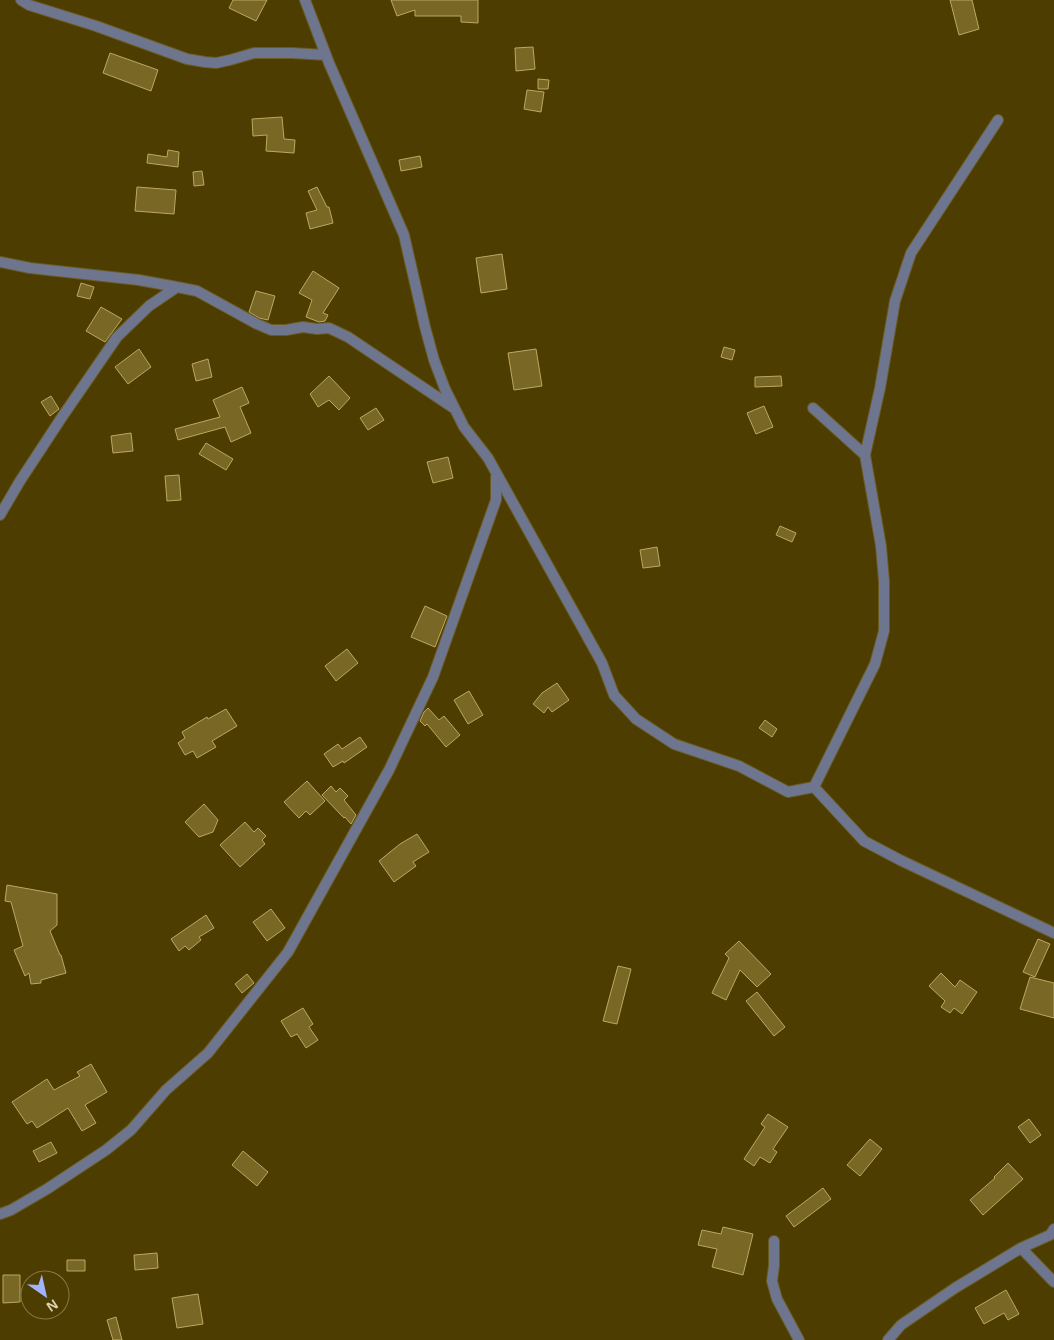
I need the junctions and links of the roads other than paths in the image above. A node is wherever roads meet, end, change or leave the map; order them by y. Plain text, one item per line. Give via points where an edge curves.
1 (21, 0) edge
2 (305, 0) edge
3 (326, 55) junction
4 (998, 120) dead end
5 (0, 262) edge
6 (177, 287) junction
7 (453, 408) junction
8 (813, 408) dead end
9 (865, 455) junction
10 (496, 474) junction
11 (0, 515) edge
12 (814, 787) junction
13 (1054, 933) edge
14 (0, 1214) edge
15 (1054, 1229) edge
16 (774, 1241) dead end
17 (1021, 1248) junction
18 (1054, 1282) edge
19 (799, 1340) edge
20 (888, 1340) edge

1 - 3 street via 187,59 216,63 254,53
2 - 3 street
3 - 7 street via 404,235 434,360
4 - 9 street via 911,254 895,301
5 - 6 street
6 - 7 street via 197,291 271,330 330,328
6 - 11 street via 149,306 117,337
7 - 10 street
8 - 9 street
9 - 12 street via 881,546 884,631 875,664
10 - 12 street via 602,663 614,695 636,719 674,744 738,766 788,792
10 - 14 street via 496,500 432,677 390,770 288,952 208,1053 166,1090 131,1130 47,1189
12 - 13 street via 864,841
15 - 17 street via 1050,1235
16 - 19 street via 772,1281 777,1300
17 - 18 street
17 - 20 street via 901,1325

